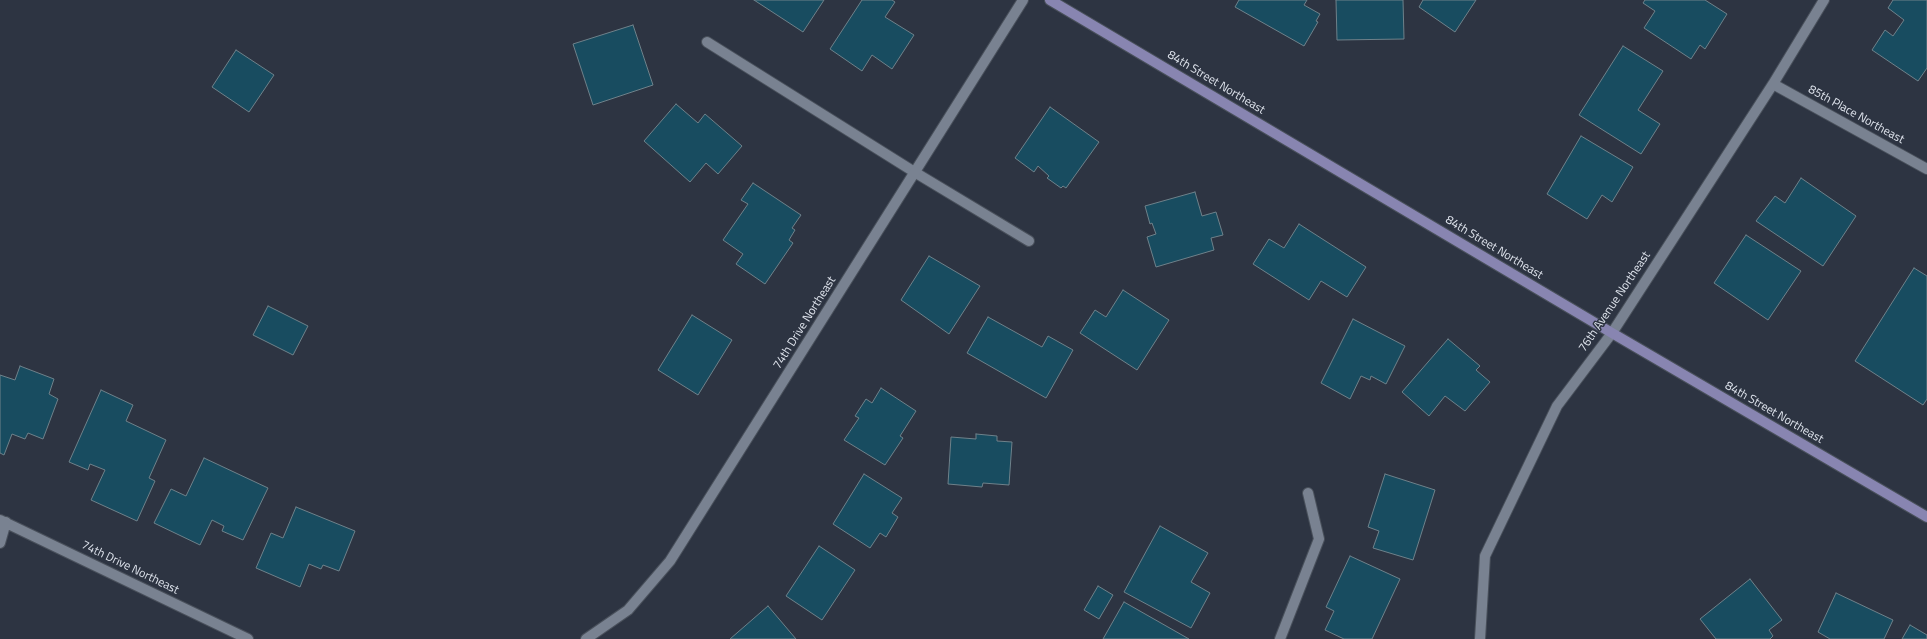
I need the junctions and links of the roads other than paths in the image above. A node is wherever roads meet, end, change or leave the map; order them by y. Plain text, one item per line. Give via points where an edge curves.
1 (1023, 0) edge
2 (1050, 0) edge
3 (1824, 0) edge
4 (707, 42) dead end
5 (1773, 84) junction
6 (1927, 169) edge
7 (916, 173) junction
8 (1029, 241) dead end
9 (1612, 333) junction
10 (1308, 493) dead end
11 (1927, 517) edge
12 (3, 521) edge
13 (0, 543) edge
14 (248, 639) edge
15 (586, 639) edge
16 (1280, 639) edge
17 (1480, 639) edge

1 - 7 street, 74th Drive Northeast
2 - 9 street, 84th Street Northeast
3 - 5 street, 76th Avenue Northeast
4 - 7 street
5 - 6 street, 85th Place Northeast
5 - 9 street, 76th Avenue Northeast
7 - 8 street
7 - 15 street, 74th Drive Northeast via 670,561 628,610
9 - 11 street, 84th Street Northeast
9 - 17 street, 76th Avenue Northeast via 1558,406 1485,556
10 - 16 street via 1319,539
12 - 13 street
12 - 14 street, 74th Drive Northeast

